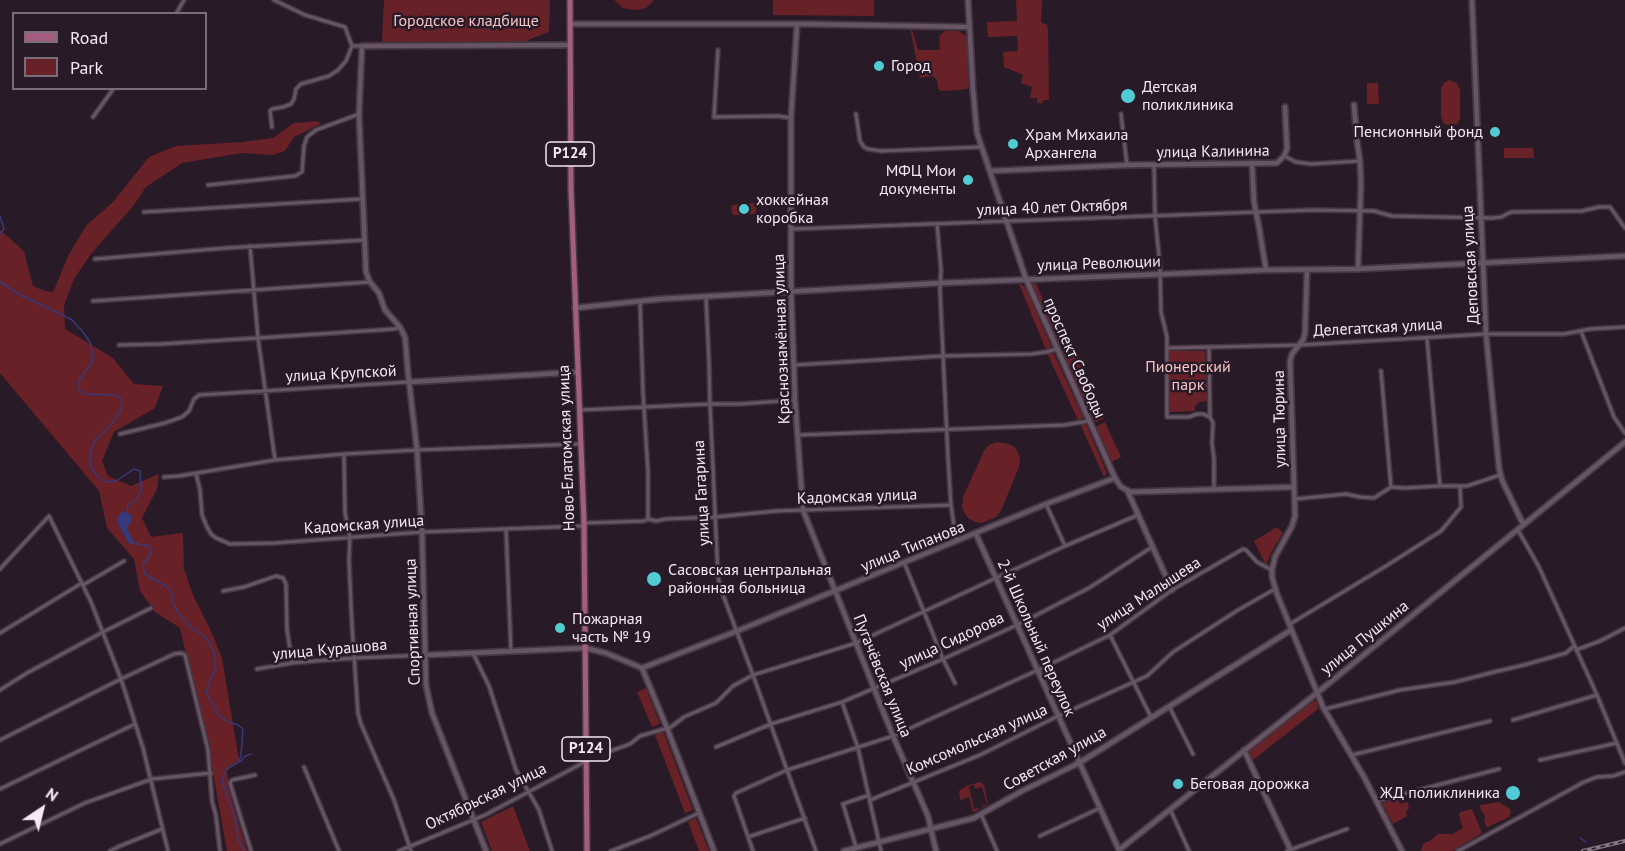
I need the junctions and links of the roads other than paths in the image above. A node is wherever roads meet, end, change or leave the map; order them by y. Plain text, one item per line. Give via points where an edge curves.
1 (274, 0) edge
2 (570, 0) edge
3 (968, 0) edge
4 (1472, 0) edge
5 (570, 24) junction
6 (797, 24) junction
7 (969, 27) junction
8 (570, 45) junction
9 (352, 46) junction
10 (362, 46) junction
11 (718, 50) dead end
12 (113, 90) edge
13 (1354, 105) dead end
14 (1285, 107) dead end
15 (359, 114) junction
16 (856, 114) dead end
17 (1121, 114) dead end
18 (93, 117) dead end
19 (791, 118) junction
20 (272, 127) dead end
21 (981, 147) junction
22 (1284, 156) junction
23 (1360, 161) junction
24 (1252, 163) junction
25 (1127, 165) junction
26 (1154, 165) junction
27 (990, 171) junction
28 (208, 185) dead end
29 (362, 199) junction
30 (1360, 210) junction
31 (144, 212) dead end
32 (1256, 212) junction
33 (1155, 216) junction
34 (1481, 217) junction
35 (1007, 222) junction
36 (937, 224) junction
37 (1625, 228) edge
38 (791, 229) junction
39 (365, 240) junction
40 (250, 246) junction
41 (1625, 256) edge
42 (96, 258) dead end
43 (1483, 264) junction
44 (1358, 269) junction
45 (1266, 270) junction
46 (1307, 270) junction
47 (1160, 274) junction
48 (1026, 279) junction
49 (370, 282) junction
50 (941, 283) junction
51 (254, 290) junction
52 (791, 291) junction
53 (706, 296) junction
54 (640, 300) junction
55 (93, 301) dead end
56 (574, 308) junction
57 (400, 327) junction
58 (1625, 327) edge
59 (1581, 332) junction
60 (1486, 334) junction
61 (258, 338) junction
62 (1427, 338) junction
63 (119, 345) dead end
64 (1300, 345) junction
65 (1209, 347) junction
66 (1167, 348) junction
67 (1057, 349) junction
68 (943, 357) junction
69 (794, 364) junction
70 (1381, 371) dead end
71 (577, 372) junction
72 (410, 382) junction
73 (266, 390) junction
74 (795, 400) junction
75 (710, 404) junction
76 (644, 407) junction
77 (580, 410) junction
78 (1210, 417) junction
79 (1089, 421) junction
80 (947, 429) junction
81 (1625, 433) edge
82 (120, 434) dead end
83 (798, 435) junction
84 (1625, 442) edge
85 (582, 444) junction
86 (417, 450) junction
87 (344, 454) junction
88 (275, 460) junction
89 (196, 473) junction
90 (1500, 475) junction
91 (164, 477) dead end
92 (1115, 478) junction
93 (1440, 486) junction
94 (1293, 487) junction
95 (1391, 487) junction
96 (1460, 487) junction
97 (1214, 489) junction
98 (1128, 492) junction
99 (1294, 499) junction
100 (1046, 504) junction
101 (951, 505) junction
102 (803, 510) junction
103 (1138, 515) junction
104 (716, 517) junction
105 (648, 519) junction
106 (584, 524) junction
107 (1523, 524) junction
108 (1517, 529) junction
109 (506, 530) junction
110 (422, 532) junction
111 (976, 534) junction
112 (350, 538) junction
113 (956, 542) junction
114 (1065, 546) junction
115 (1153, 546) junction
116 (124, 561) dead end
117 (904, 562) junction
118 (0, 569) edge
119 (1272, 570) junction
120 (996, 578) junction
121 (82, 584) junction
122 (1275, 588) junction
123 (1172, 590) junction
124 (223, 591) dead end
125 (835, 592) junction
126 (151, 608) dead end
127 (924, 611) junction
128 (1017, 625) junction
129 (1290, 627) junction
130 (1625, 628) edge
131 (737, 632) junction
132 (0, 633) edge
133 (103, 633) junction
134 (1110, 635) junction
135 (856, 643) junction
136 (585, 648) junction
137 (1575, 648) junction
138 (510, 651) junction
139 (473, 653) junction
140 (426, 655) junction
141 (355, 658) junction
142 (943, 659) junction
143 (292, 663) junction
144 (642, 668) junction
145 (257, 669) dead end
146 (1038, 670) junction
147 (753, 675) junction
148 (121, 679) junction
149 (955, 682) dead end
150 (1133, 683) junction
151 (875, 689) junction
152 (0, 690) edge
153 (1317, 693) junction
154 (1597, 694) junction
155 (842, 702) junction
156 (1169, 706) junction
157 (1324, 709) junction
158 (1058, 717) junction
159 (1151, 717) junction
160 (1513, 720) dead end
161 (1490, 721) dead end
162 (135, 724) junction
163 (771, 724) junction
164 (667, 728) junction
165 (893, 736) junction
166 (0, 741) edge
167 (1617, 743) junction
168 (716, 747) dead end
169 (858, 748) junction
170 (1244, 750) junction
171 (1193, 754) dead end
172 (1351, 756) junction
173 (1540, 760) dead end
174 (586, 761) junction
175 (1079, 763) junction
176 (1625, 763) edge
177 (304, 766) dead end
178 (1499, 769) dead end
179 (788, 770) junction
180 (1625, 772) edge
181 (211, 773) junction
182 (255, 775) dead end
183 (152, 779) junction
184 (913, 782) junction
185 (0, 789) edge
186 (529, 792) junction
187 (870, 797) junction
188 (1377, 801) junction
189 (1100, 808) junction
190 (1170, 809) junction
191 (699, 813) junction
192 (981, 814) junction
193 (805, 818) junction
194 (475, 819) junction
195 (162, 829) junction
196 (1347, 829) dead end
197 (932, 830) junction
198 (1040, 836) dead end
199 (748, 837) junction
200 (879, 842) junction
201 (0, 844) edge
202 (856, 848) junction
203 (410, 849) edge
204 (1119, 850) edge
205 (110, 851) edge
206 (168, 851) edge
207 (220, 851) edge
208 (251, 851) edge
209 (339, 851) edge
210 (399, 851) edge
211 (486, 851) edge
212 (552, 851) edge
213 (587, 851) edge
214 (611, 851) edge
215 (714, 851) edge
216 (753, 851) edge
217 (816, 851) edge
218 (844, 851) edge
219 (881, 851) edge
220 (936, 851) edge
221 (997, 851) edge
222 (1189, 851) edge
223 (1290, 851) edge
224 (1402, 851) edge
225 (1458, 851) edge

1 - 9 street via 305,15 345,27
2 - 5 main road, Ново-Елатомская улица / Р124
3 - 7 street, проспект Свободы
4 - 34 street, Деповская улица
5 - 6 street
5 - 8 main road, Ново-Елатомская улица / Р124
6 - 7 street
6 - 19 street, Краснознамённая улица
7 - 21 street, проспект Свободы via 975,121
8 - 10 street
8 - 56 main road, Ново-Елатомская улица / Р124
9 - 10 street
9 - 20 street via 338,70 301,84 291,104 270,111
10 - 15 street
11 - 19 street via 714,117
12 - 18 street
13 - 23 street
14 - 22 street
15 - 28 street via 307,137 302,172 295,176
15 - 29 street
16 - 21 street via 860,141 868,149
17 - 25 street
19 - 38 street, Краснознамённая улица
21 - 27 street, проспект Свободы
22 - 23 street, улица Калинина via 1311,164
22 - 24 street, улица Калинина via 1279,162
23 - 30 street
24 - 26 street, улица Калинина
24 - 32 street
25 - 26 street, улица Калинина
25 - 27 street, улица Калинина
26 - 33 street
27 - 35 street, проспект Свободы
29 - 31 street
29 - 39 street
30 - 32 street, улица 40 лет Октября
30 - 34 street, улица 40 лет Октября via 1392,216
30 - 44 street
32 - 33 street, улица 40 лет Октября
32 - 45 street
33 - 35 street, улица 40 лет Октября
33 - 47 street
34 - 37 street, улица 40 лет Октября via 1610,207
34 - 43 street, Деповская улица
35 - 36 street, улица 40 лет Октября
35 - 48 street, проспект Свободы
36 - 38 street, улица 40 лет Октября
36 - 50 street
38 - 52 street, Краснознамённая улица
39 - 40 street
39 - 49 street
40 - 42 street
40 - 51 street
41 - 43 street, улица Революции
43 - 44 street, улица Революции
43 - 60 street, Деповская улица
44 - 46 street, улица Революции
45 - 46 street, улица Революции
45 - 47 street, улица Революции
46 - 64 street, улица Тюрина via 1305,333
47 - 48 street, улица Революции
47 - 66 street
48 - 50 street, улица Революции
48 - 67 street, проспект Свободы
49 - 51 street
49 - 57 street via 385,310
50 - 52 street, улица Революции
50 - 68 street
51 - 55 street
51 - 61 street
52 - 53 street, улица Революции
52 - 69 street, Краснознамённая улица
53 - 54 street, улица Революции
53 - 75 street, улица Гагарина
54 - 56 street, улица Революции
54 - 76 street
56 - 71 main road, Ново-Елатомская улица / Р124
57 - 61 street
57 - 72 street, Спортивная улица via 405,337
58 - 59 street, Делегатская улица
59 - 60 street, Делегатская улица
59 - 81 street via 1614,417
60 - 62 street, Делегатская улица
60 - 90 street, Деповская улица
61 - 63 street
61 - 73 street
62 - 64 street, Делегатская улица
62 - 93 street
64 - 65 street, Делегатская улица
64 - 94 street, улица Тюрина via 1290,361
65 - 66 street, Делегатская улица
65 - 78 street
66 - 78 street via 1167,417
67 - 68 street via 1031,354
67 - 79 street, проспект Свободы
68 - 69 street
68 - 80 street
69 - 74 street, Краснознамённая улица
70 - 95 street
71 - 72 street, улица Крупской
71 - 77 main road, Ново-Елатомская улица / Р124
72 - 73 street, улица Крупской
72 - 86 street, Спортивная улица
73 - 82 street, улица Крупской via 199,395 182,417
73 - 88 street
74 - 75 street
74 - 83 street, Краснознамённая улица
75 - 76 street
75 - 104 street, улица Гагарина
76 - 77 street
76 - 105 street
77 - 85 main road, Ново-Елатомская улица / Р124
78 - 97 street
79 - 80 street
79 - 92 street, проспект Свободы
80 - 83 street
80 - 101 street
83 - 102 street, Краснознамённая улица
84 - 107 street, улица Пушкина
85 - 86 street
85 - 106 main road, Ново-Елатомская улица / Р124
86 - 87 street
86 - 110 street, Спортивная улица
87 - 88 street
87 - 112 street via 345,513
88 - 89 street
89 - 91 street
89 - 112 street, Кадомская улица via 202,515 212,534 222,541 275,543
90 - 96 street
90 - 107 street, Деповская улица
92 - 98 street
92 - 100 street, улица Типанова
93 - 95 street
93 - 96 street
94 - 97 street
94 - 99 street, улица Тюрина
95 - 99 street via 1374,498 1346,494
96 - 129 street, Советская улица via 1461,507 1441,531
97 - 98 street
98 - 103 street
99 - 119 street, улица Тюрина via 1294,522 1275,556
100 - 111 street, улица Типанова
100 - 114 street
101 - 102 street, Кадомская улица
101 - 113 street
102 - 104 street, Кадомская улица
102 - 125 street, Пугачёвская улица
103 - 114 street, Октябрьская улица
103 - 115 street
104 - 105 street, Кадомская улица
104 - 131 street, улица Гагарина via 720,587
105 - 106 street, Кадомская улица
106 - 109 street, Кадомская улица
106 - 136 main road, Ново-Елатомская улица / Р124
107 - 108 street, улица Пушкина
108 - 137 street via 1539,567
108 - 153 street, улица Пушкина
109 - 110 street, Кадомская улица
109 - 138 street
110 - 112 street, Кадомская улица
110 - 140 street, Спортивная улица
111 - 113 street, улица Типанова
111 - 120 street, 2-й Школьный переулок
112 - 141 street
113 - 117 street, улица Типанова
114 - 120 street, Октябрьская улица
115 - 123 street
115 - 128 street, улица Сидорова via 1089,588
116 - 121 street
117 - 125 street, улица Типанова
117 - 127 street
118 - 121 street via 49,516
119 - 122 street
119 - 123 street, улица Малышева via 1243,549
120 - 127 street, Октябрьская улица
120 - 128 street, 2-й Школьный переулок
121 - 132 street
121 - 133 street
122 - 129 street
122 - 150 street, Комсомольская улица via 1173,652 1150,674
123 - 134 street, улица Малышева
124 - 143 street via 276,576 283,578
125 - 131 street, улица Типанова
125 - 135 street, Пугачёвская улица
126 - 133 street
127 - 135 street, Октябрьская улица
127 - 142 street
128 - 142 street, улица Сидорова
128 - 146 street, 2-й Школьный переулок
129 - 153 street
129 - 156 street, Советская улица
130 - 137 street
131 - 144 street, улица Типанова
131 - 147 street, улица Гагарина
133 - 148 street
133 - 152 street
134 - 146 street, улица Малышева
134 - 150 street
135 - 147 street, Октябрьская улица
135 - 151 street, Пугачёвская улица
136 - 138 street, улица Курашова
136 - 144 street
136 - 174 main road, Ново-Елатомская улица / Р124
137 - 154 street
137 - 157 street via 1470,679 1400,690
138 - 139 street, улица Курашова
139 - 140 street, улица Курашова
139 - 186 street via 489,686 516,770
140 - 141 street, улица Курашова
140 - 194 street, Спортивная улица via 426,685 432,713
141 - 143 street, улица Курашова
141 - 203 street via 361,724
142 - 149 street
142 - 151 street, улица Сидорова
143 - 145 street, улица Курашова
144 - 164 street
146 - 158 street, 2-й Школьный переулок
146 - 165 street, улица Малышева
147 - 163 street, улица Гагарина
147 - 164 street, Октябрьская улица via 733,686 716,703
148 - 162 street
148 - 166 street
148 - 181 street via 174,654 184,655
150 - 158 street, Комсомольская улица
150 - 159 street
151 - 155 street, улица Сидорова
151 - 165 street, Пугачёвская улица
153 - 157 street
153 - 170 street, улица Пушкина
154 - 160 street
154 - 167 street
155 - 163 street, улица Сидорова
155 - 169 street
156 - 159 street, Советская улица
156 - 171 street
157 - 172 street
158 - 175 street, 2-й Школьный переулок
158 - 184 street, Комсомольская улица
159 - 175 street, Советская улица
161 - 172 street
162 - 183 street
162 - 185 street
163 - 168 street, улица Сидорова
163 - 179 street, улица Гагарина
164 - 174 street, Октябрьская улица
164 - 191 street
165 - 169 street, улица Малышева
165 - 184 street, Пугачёвская улица
167 - 173 street
167 - 176 street
169 - 179 street, улица Малышева
169 - 187 street
170 - 190 street, улица Пушкина
170 - 223 street
172 - 188 street
174 - 186 street, Октябрьская улица
174 - 213 main road, Ново-Елатомская улица / Р124
175 - 189 street, 2-й Школьный переулок
175 - 192 street, Советская улица
177 - 209 street
178 - 188 street
179 - 193 street, улица Гагарина
179 - 199 street, улица Малышева via 735,794
180 - 225 street via 1584,782
181 - 183 street
181 - 207 street
182 - 208 street via 230,783
183 - 195 street
183 - 201 street via 84,803
184 - 187 street, Комсомольская улица
184 - 197 street, Пугачёвская улица
186 - 194 street, Октябрьская улица
186 - 212 street
187 - 200 street
187 - 202 street, Комсомольская улица via 843,804
188 - 224 street
189 - 198 street
189 - 204 street, 2-й Школьный переулок
190 - 204 street, улица Пушкина
190 - 222 street
191 - 214 street
191 - 215 street
192 - 197 street, Советская улица
192 - 221 street
193 - 199 street
193 - 217 street, улица Гагарина
194 - 203 street, Октябрьская улица
194 - 211 street, Спортивная улица
195 - 205 street
195 - 206 street
196 - 223 street
197 - 200 street, Советская улица
197 - 220 street, Пугачёвская улица
199 - 216 street
200 - 202 street, Советская улица
200 - 219 street
202 - 218 street, Советская улица
203 - 210 street, Октябрьская улица

